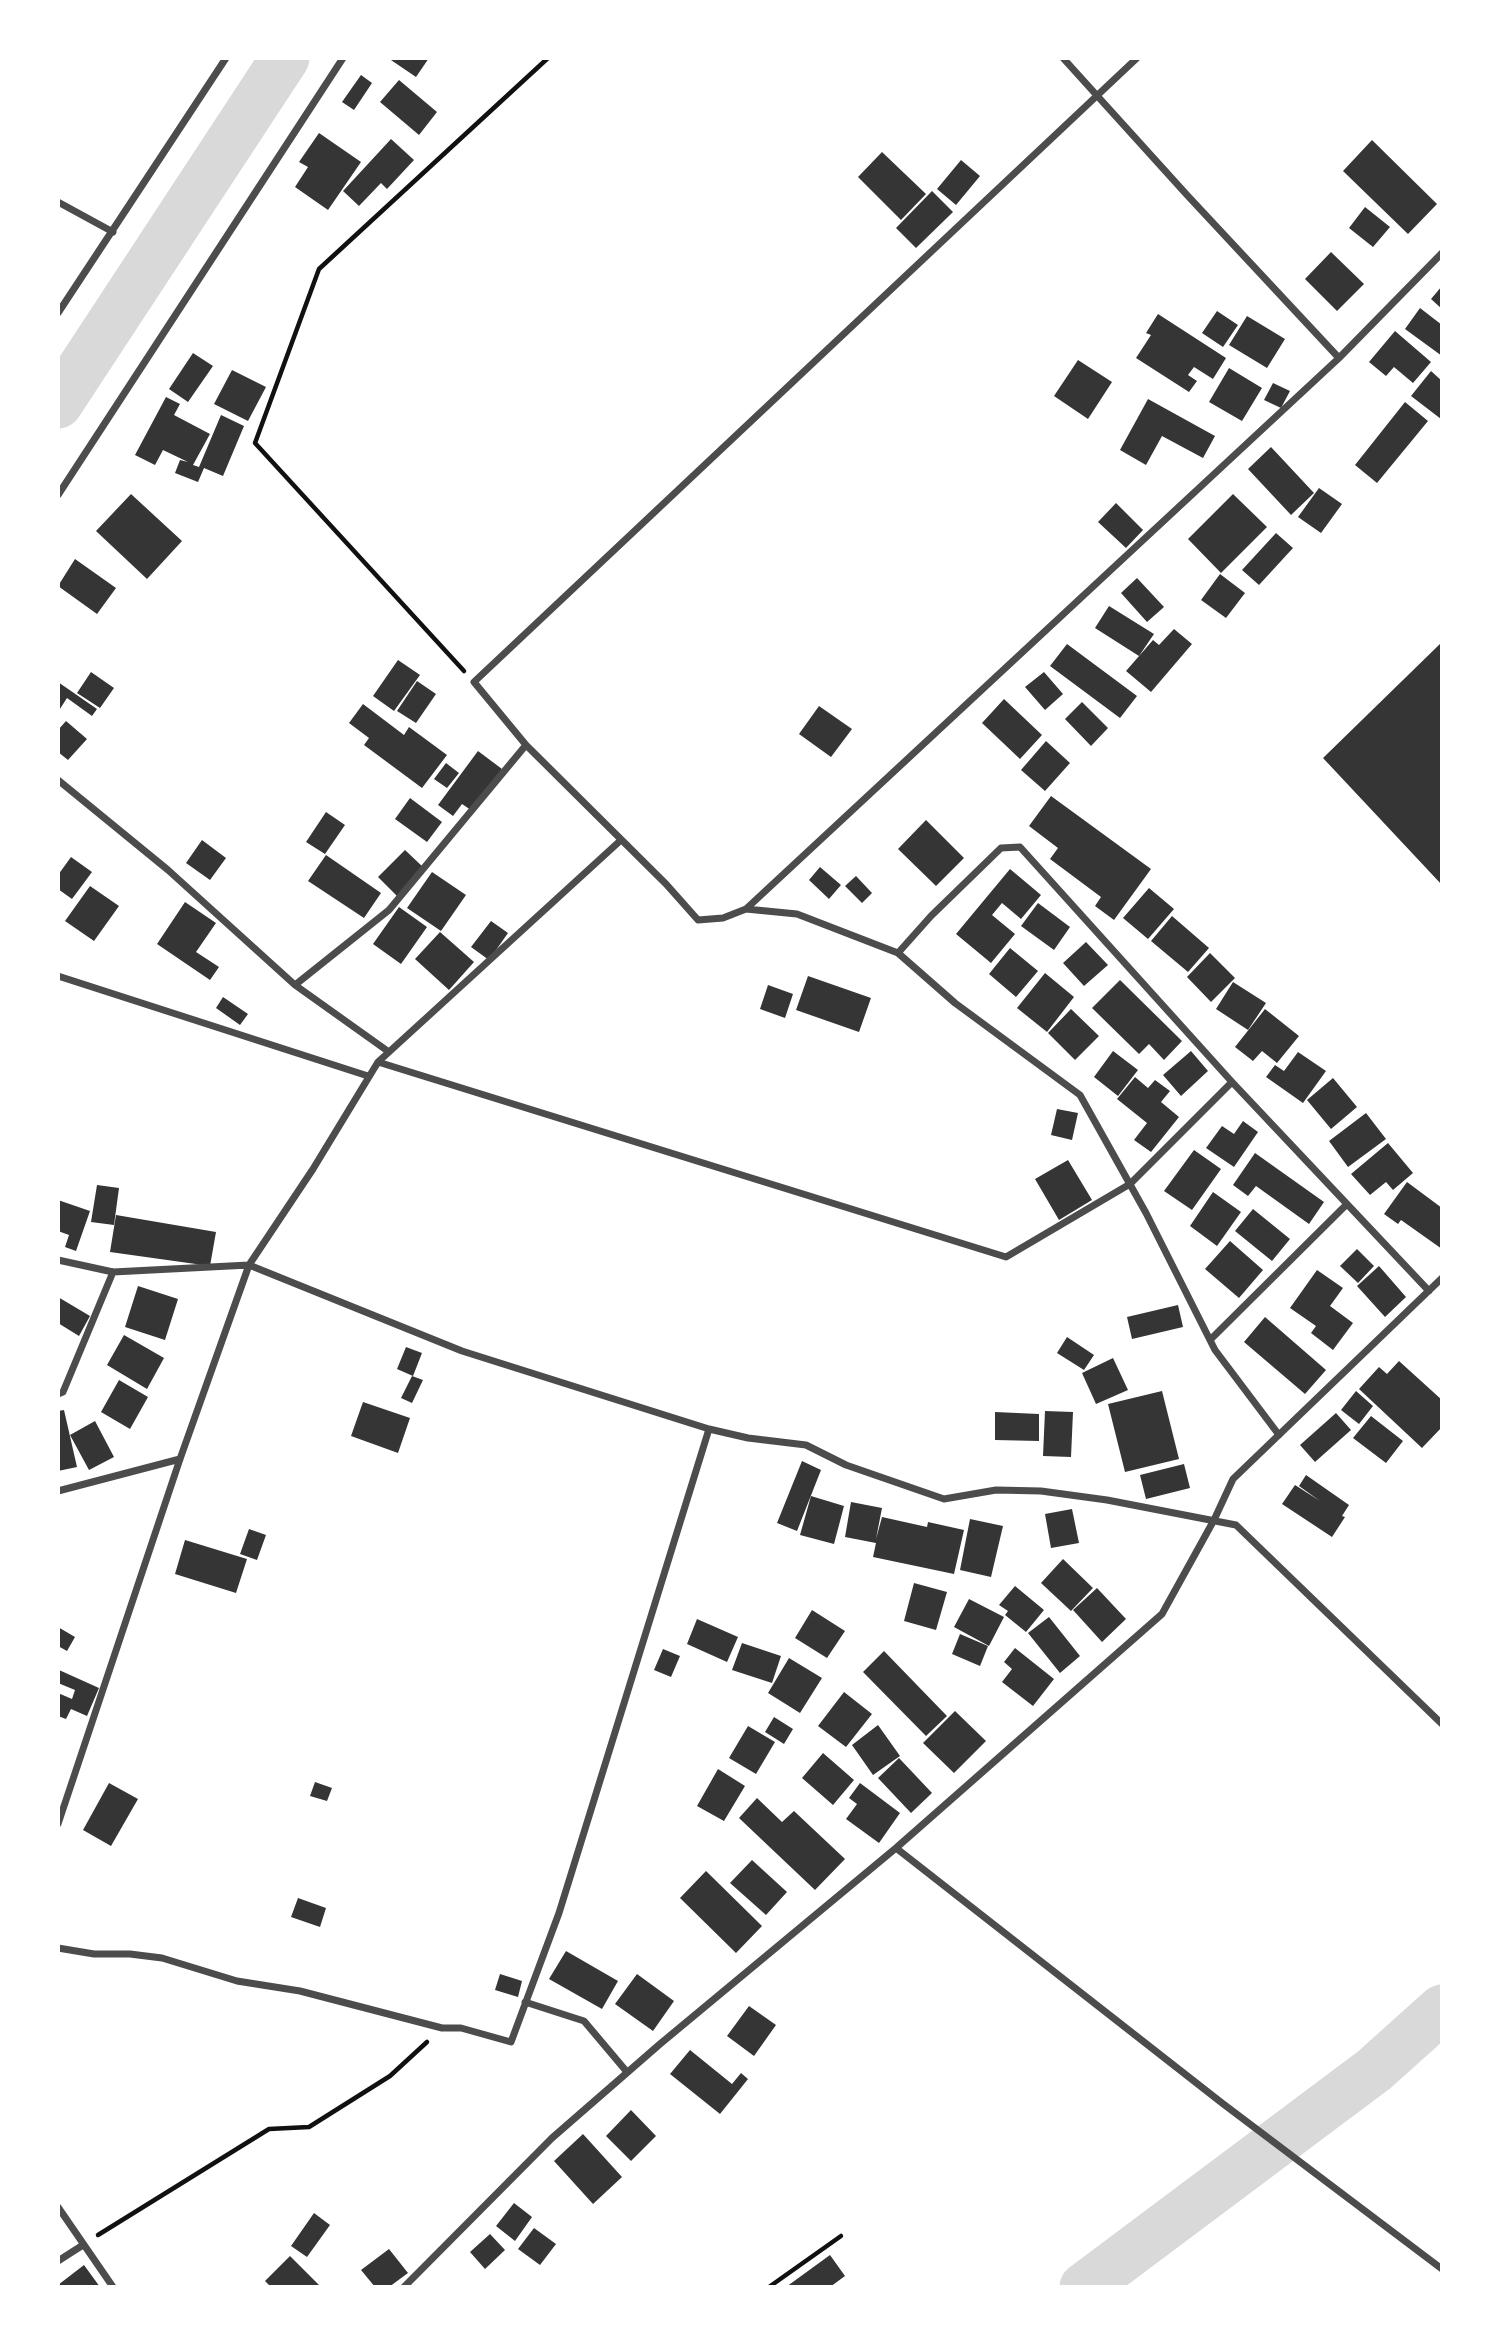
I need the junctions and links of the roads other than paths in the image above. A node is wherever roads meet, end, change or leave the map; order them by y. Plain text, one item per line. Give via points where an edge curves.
1 (226, 58) edge
2 (343, 58) edge
3 (1063, 58) edge
4 (1137, 58) edge
5 (1099, 96) junction
6 (58, 202) edge
7 (113, 232) junction
8 (1442, 253) edge
9 (58, 313) edge
10 (1339, 358) junction
11 (58, 495) edge
12 (526, 745) junction
13 (58, 780) edge
14 (621, 840) junction
15 (746, 909) junction
16 (898, 953) junction
17 (58, 976) edge
18 (295, 985) junction
19 (389, 1052) junction
20 (378, 1062) junction
21 (368, 1076) junction
22 (1232, 1082) junction
23 (1130, 1184) junction
24 (1346, 1205) junction
25 (58, 1260) edge
26 (249, 1265) junction
27 (113, 1272) junction
28 (1442, 1278) edge
29 (1429, 1291) junction
30 (1210, 1340) junction
31 (58, 1394) edge
32 (709, 1429) junction
33 (1279, 1435) junction
34 (180, 1459) junction
35 (58, 1491) edge
36 (1214, 1520) junction
37 (1442, 1724) edge
38 (58, 1824) edge
39 (896, 1848) junction
40 (58, 1948) edge
41 (525, 2002) junction
42 (627, 2072) junction
43 (58, 2207) edge
44 (83, 2245) junction
45 (58, 2261) edge
46 (1442, 2269) edge
47 (113, 2287) edge
48 (404, 2287) edge

1 - 7 street
2 - 11 street
3 - 5 street
4 - 5 street
5 - 10 street
5 - 12 street via 474,682
6 - 7 street
7 - 9 street
8 - 10 street
10 - 15 street
12 - 14 street
12 - 18 street via 389,910
13 - 18 street via 168,870
14 - 15 street via 698,920 723,918
14 - 19 street
15 - 16 street via 797,914
16 - 22 street via 1001,848 1020,847
16 - 23 street via 956,1003 1080,1095
17 - 21 street
18 - 19 street
19 - 20 street
20 - 21 street
20 - 23 street via 1006,1257
21 - 26 street
22 - 23 street
22 - 24 street
23 - 30 street
24 - 29 street
24 - 30 street
25 - 27 street
26 - 27 street
26 - 32 street via 462,1351
26 - 34 street
27 - 31 street via 63,1392
28 - 29 street
29 - 33 street
30 - 33 street
32 - 36 street via 806,1445 846,1465 944,1499 996,1490 1041,1491
32 - 41 street via 559,1913
33 - 36 street via 1233,1479
34 - 35 street
34 - 38 street
36 - 37 street via 1236,1525
36 - 39 street via 1162,1614
39 - 42 street
39 - 46 street
40 - 41 street via 162,1958 237,1981 300,1991 511,2042
41 - 42 street via 584,2021
42 - 48 street via 552,2138
43 - 44 street
44 - 45 street
44 - 47 street

